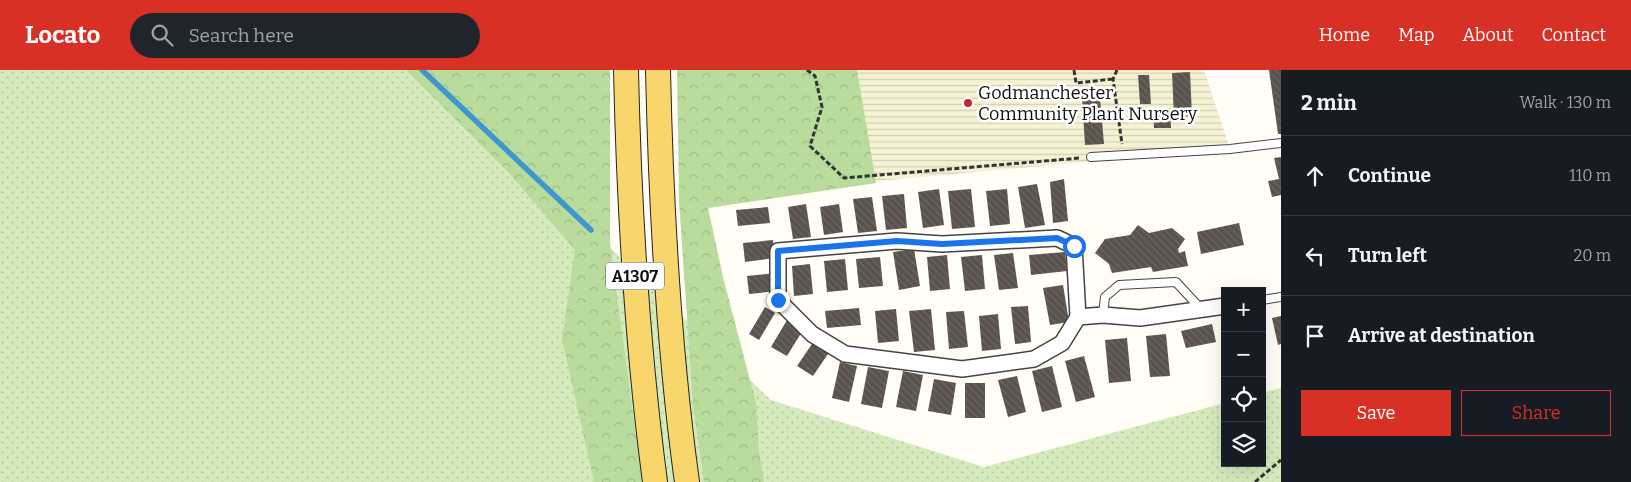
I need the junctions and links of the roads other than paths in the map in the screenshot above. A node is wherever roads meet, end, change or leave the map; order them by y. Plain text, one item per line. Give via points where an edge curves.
1 (626, 70) edge
2 (658, 70) edge
3 (1281, 143) edge
4 (1090, 157) road end
5 (1281, 297) edge
6 (1266, 299) edge
7 (1221, 307) edge
8 (1202, 309) junction
9 (1103, 315) junction
10 (1078, 317) junction
11 (656, 482) edge
12 (687, 482) edge

1 - 11 main road, A1307 via 628,180 638,324
2 - 12 main road, A1307 via 670,321
3 - 4 lane
5 - 6 lane
7 - 8 street
8 - 9 street via 1140,318
8 - 9 lane via 1176,282 1119,285 1105,297
9 - 10 street
10 - 10 street via 1074,246 1057,238 942,244 897,241 778,251 778,300 812,334 845,354 962,369 1034,359 1062,343

